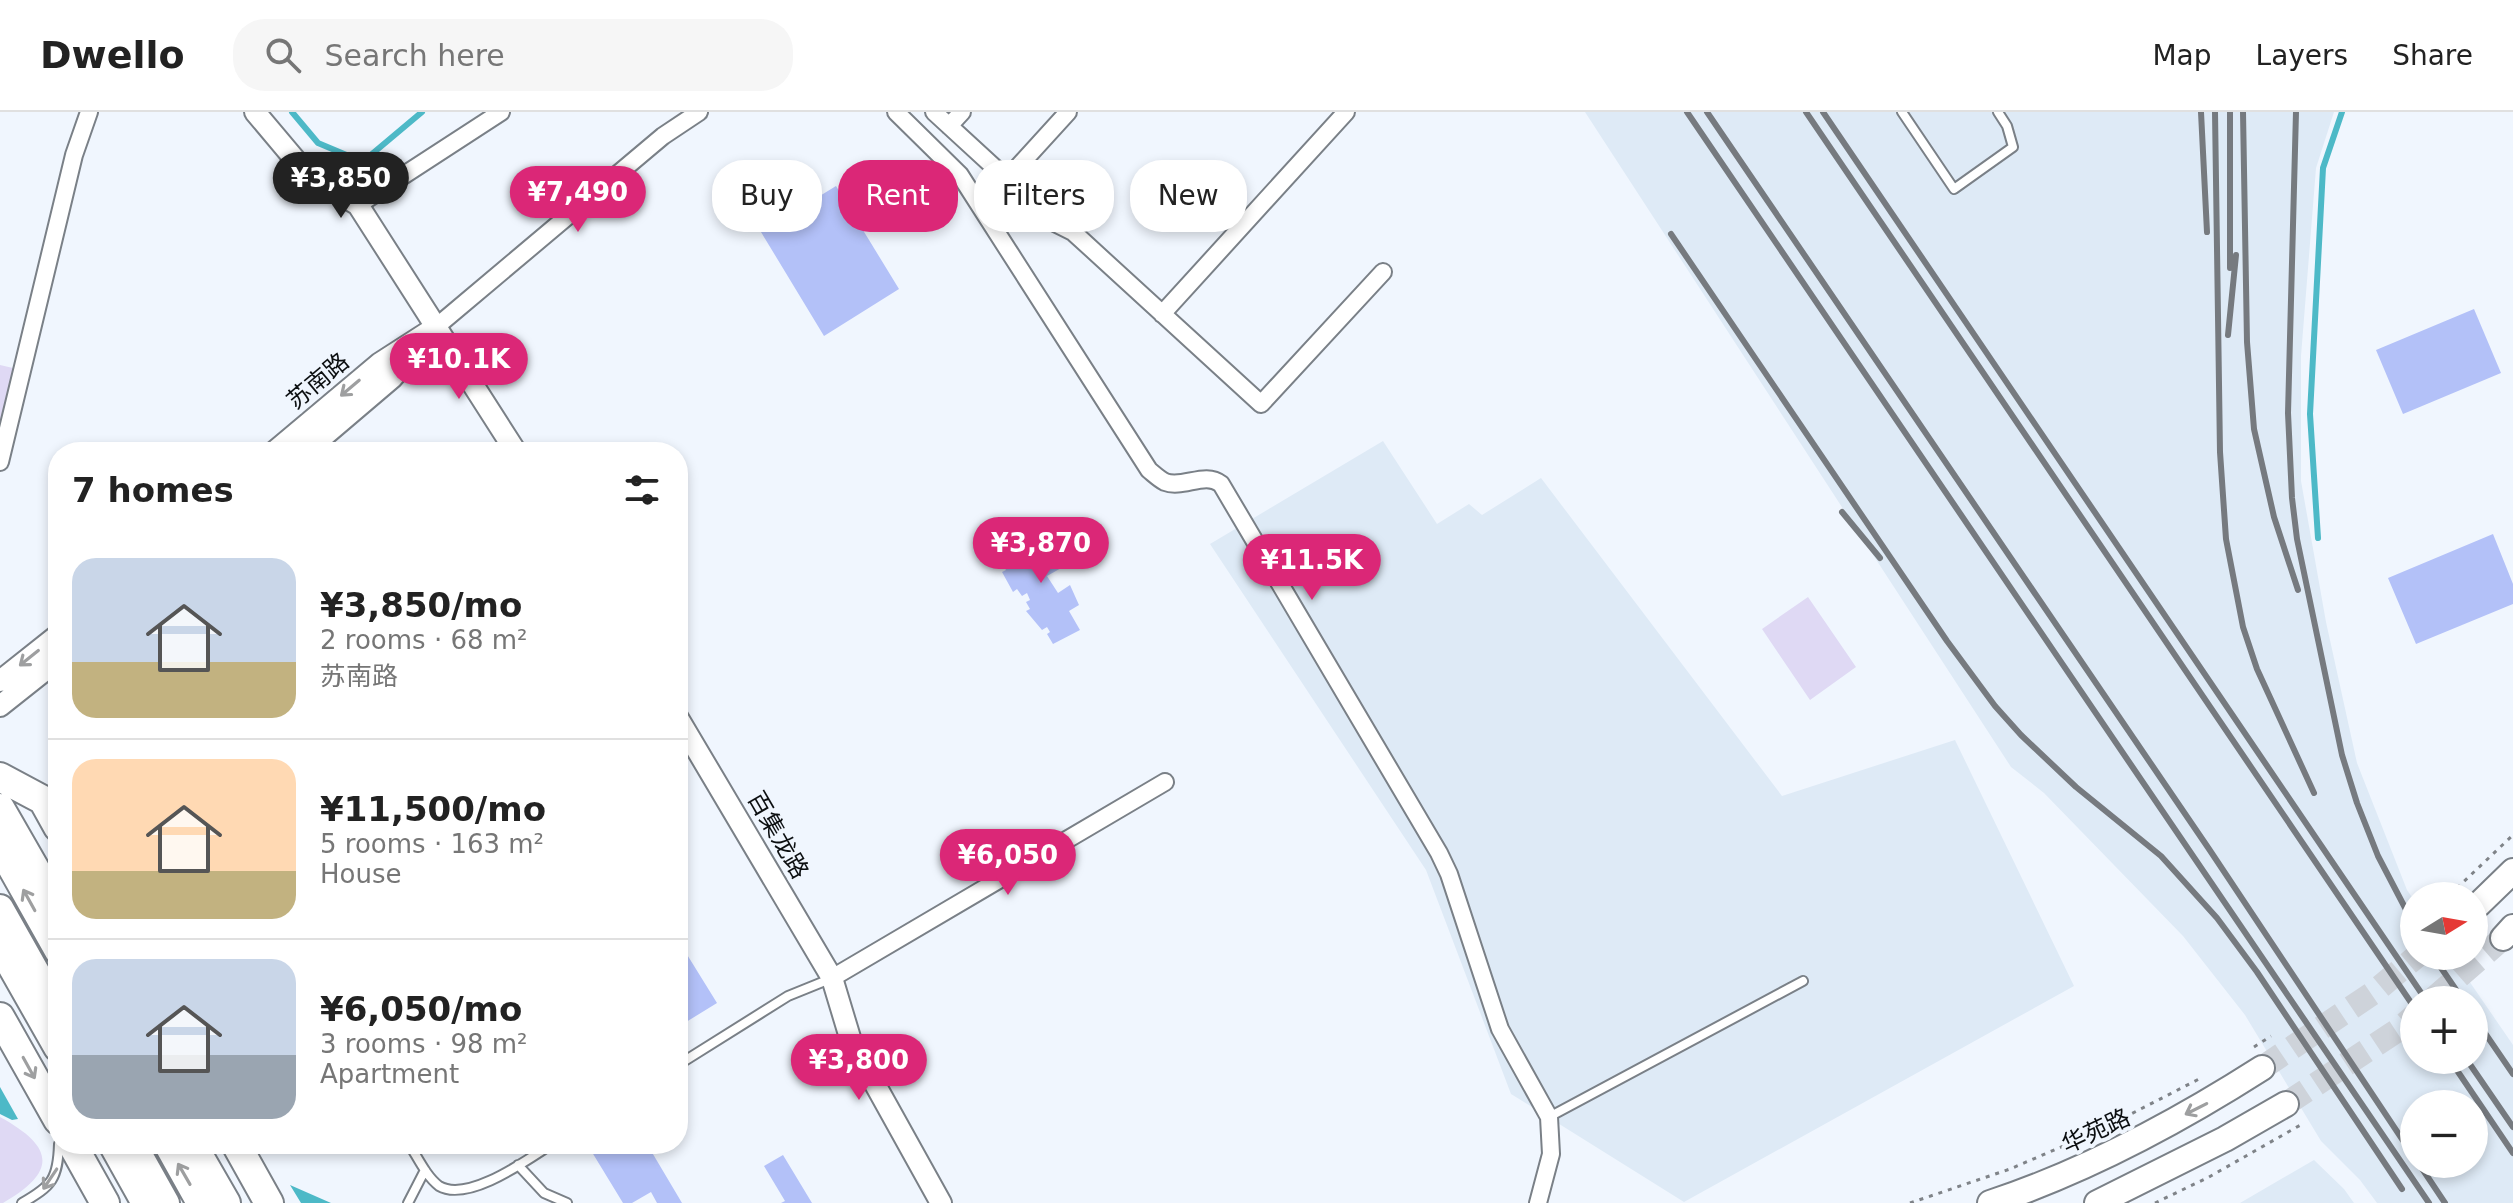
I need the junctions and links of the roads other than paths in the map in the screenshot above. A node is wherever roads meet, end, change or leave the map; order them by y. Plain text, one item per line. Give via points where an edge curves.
1 (89, 112) edge
2 (255, 112) edge
3 (501, 112) edge
4 (699, 112) edge
5 (896, 112) edge
6 (934, 112) edge
7 (962, 112) edge
8 (1068, 112) edge
9 (1346, 112) edge
10 (1902, 112) edge
11 (1998, 112) edge
12 (949, 126) junction
13 (986, 160) edge
14 (1024, 160) edge
15 (358, 205) junction
16 (1073, 232) edge
17 (1383, 272) dead end
18 (1162, 314) junction
19 (436, 327) junction
20 (286, 442) edge
21 (317, 442) edge
22 (510, 442) edge
23 (0, 462) edge
24 (48, 643) edge
25 (48, 668) edge
26 (0, 681) edge
27 (0, 706) edge
28 (688, 735) edge
29 (0, 777) edge
30 (1165, 782) dead end
31 (0, 808) edge
32 (48, 809) edge
33 (0, 848) edge
34 (2513, 871) edge
35 (48, 892) edge
36 (2488, 895) edge
37 (0, 908) edge
38 (48, 933) edge
39 (0, 945) edge
40 (832, 978) junction
41 (1803, 981) dead end
42 (48, 993) edge
43 (0, 1017) edge
44 (48, 1029) edge
45 (688, 1059) edge
46 (2255, 1060) tunnel mouth
47 (48, 1102) edge
48 (2286, 1104) tunnel mouth
49 (1549, 1117) junction
50 (58, 1154) edge
51 (78, 1154) edge
52 (119, 1154) edge
53 (139, 1154) edge
54 (173, 1154) edge
55 (198, 1154) edge
56 (242, 1154) edge
57 (415, 1154) edge
58 (536, 1154) edge
59 (518, 1165) junction
60 (425, 1170) junction
61 (22, 1203) edge
62 (105, 1203) edge
63 (146, 1203) edge
64 (166, 1203) edge
65 (200, 1203) edge
66 (226, 1203) edge
67 (269, 1203) edge
68 (408, 1203) edge
69 (567, 1203) edge
70 (941, 1203) edge
71 (1538, 1203) edge
72 (1990, 1203) edge
73 (2097, 1203) edge

1 - 23 street
2 - 15 street via 308,175
3 - 15 street
4 - 19 street via 663,136
5 - 49 street via 960,175 1149,470 1169,483 1215,479 1221,484 1439,853 1500,1029
6 - 12 street
7 - 12 street
8 - 14 street
9 - 18 street
10 - 11 lane via 1954,189 2013,147
12 - 13 street
15 - 19 street
16 - 18 street
17 - 18 street via 1261,404
19 -> 20 street, 苏南路 via 380,363
19 - 21 street, 苏南路 via 392,378
19 - 22 street
24 -> 26 street
25 - 27 street
28 - 40 street, 百集龙路
29 - 32 highway via 43,800
30 - 40 street
31 - 35 highway
38 -> 33 highway
34 - 36 main road
37 - 42 highway
39 - 44 highway
40 - 45 lane via 788,996
40 - 70 street, 百集龙路 via 851,1041
41 - 49 lane
43 -> 47 highway
46 -> 72 main road, 华苑路 via 2207,1103 2111,1152
48 - 73 main road
49 - 71 street via 1551,1154
50 -> 61 lane via 49,1186
51 - 62 highway
52 - 63 highway
53 - 64 highway
65 -> 54 highway
55 - 66 highway
56 - 67 highway
57 - 60 lane
58 - 59 lane
59 - 60 lane via 484,1187 460,1192 440,1187
59 - 69 lane via 544,1193
60 - 68 lane

